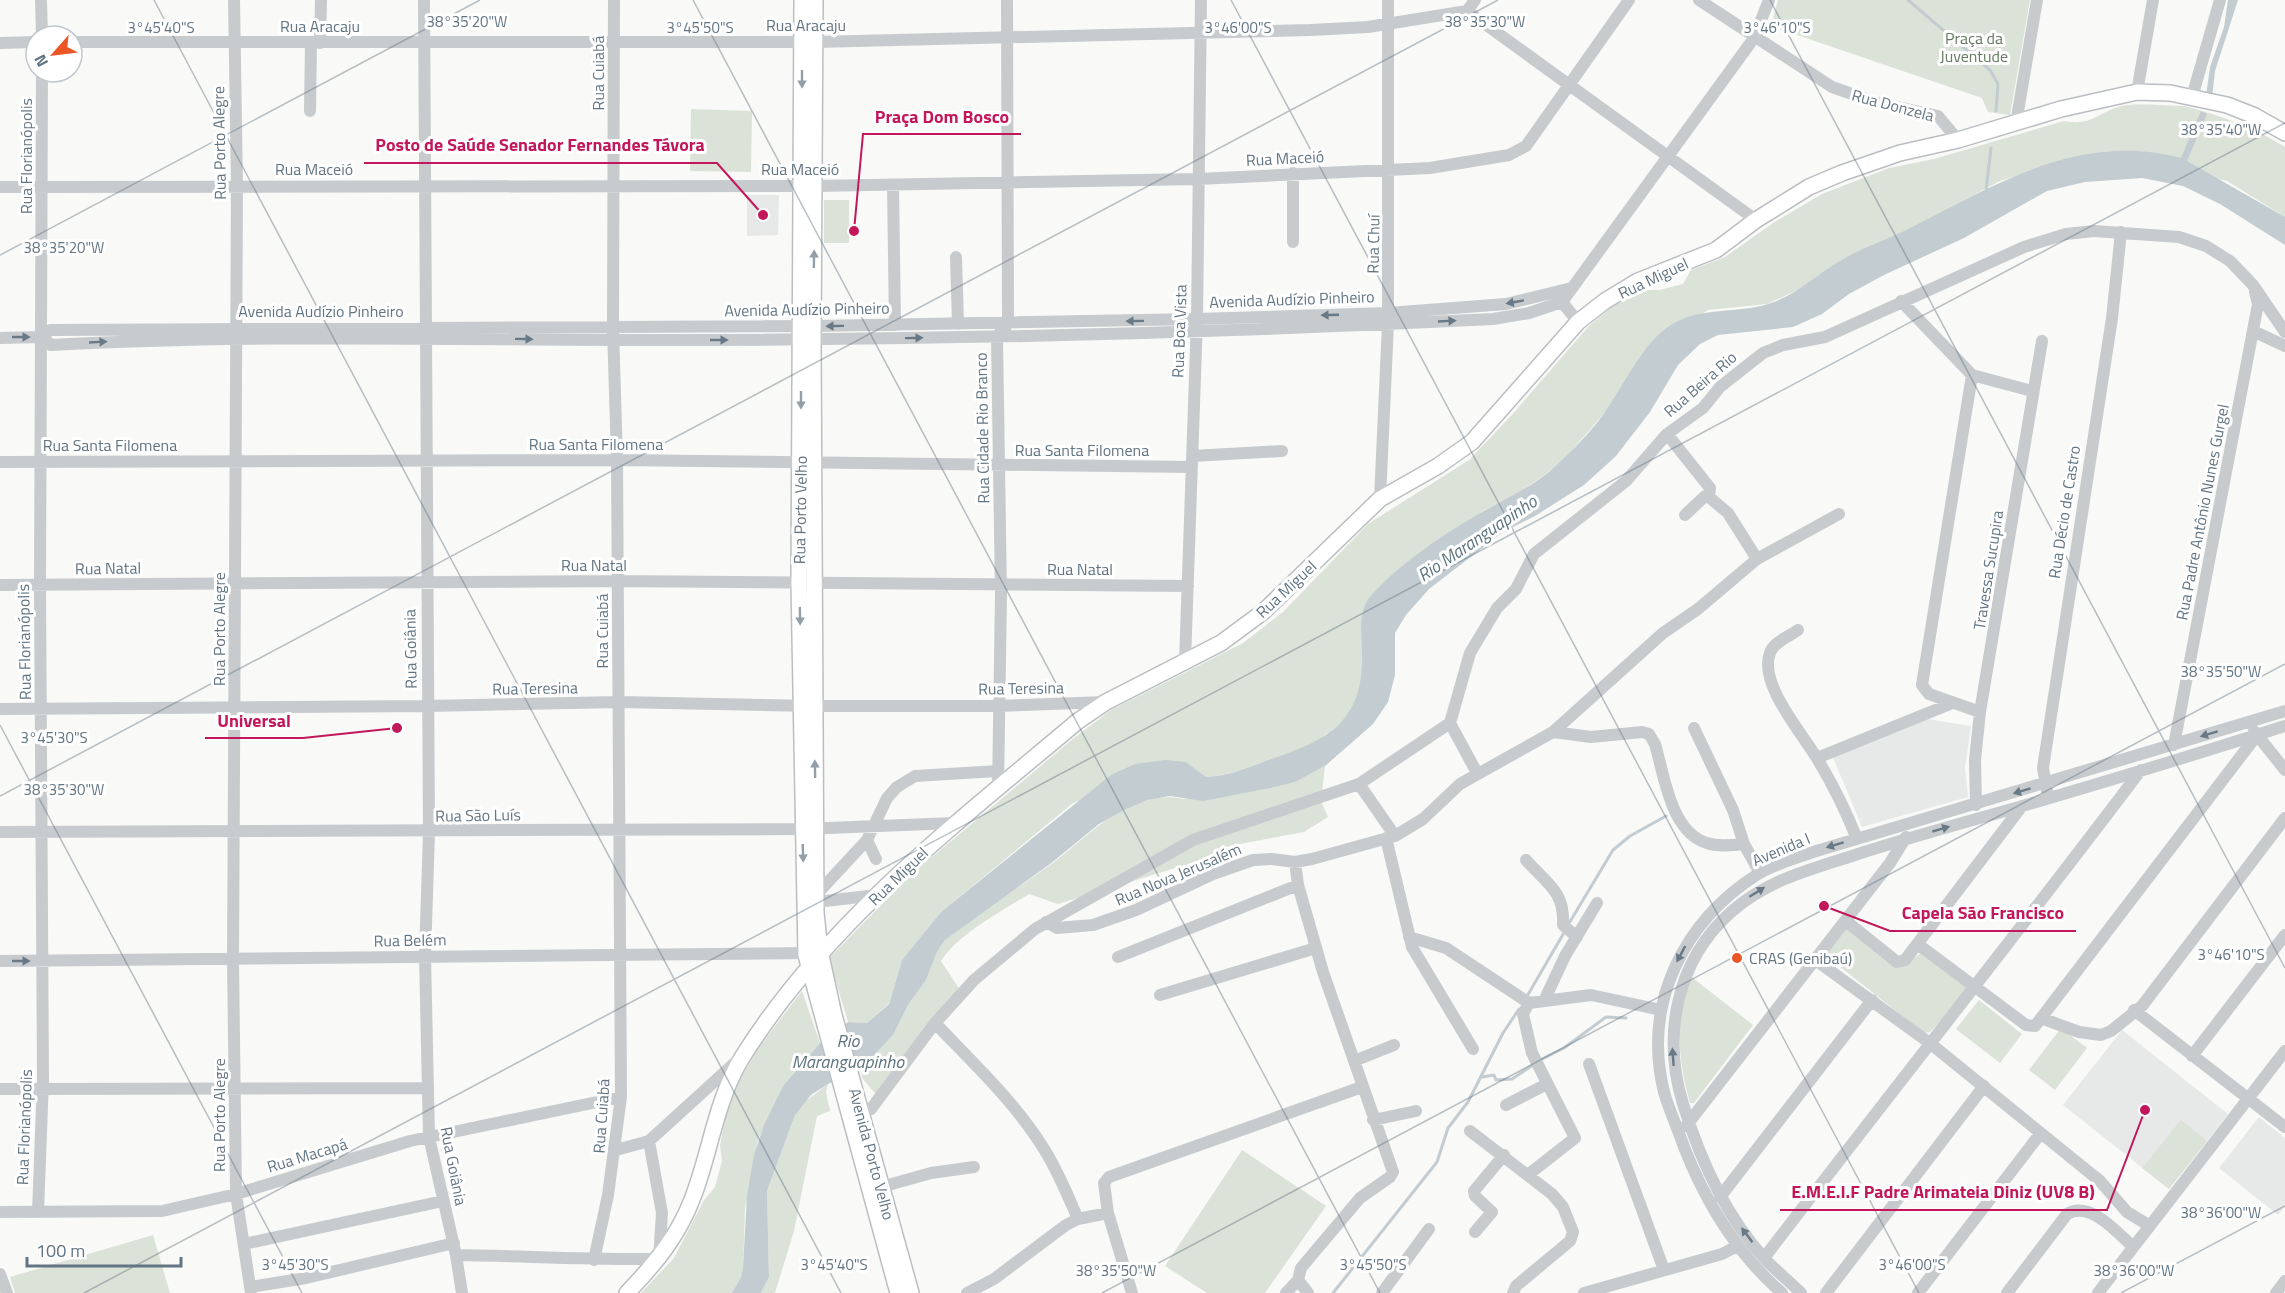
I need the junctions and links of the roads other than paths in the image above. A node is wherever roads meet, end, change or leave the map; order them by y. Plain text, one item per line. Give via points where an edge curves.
1 (41, 0) edge
2 (234, 0) edge
3 (321, 0) edge
4 (424, 0) edge
5 (614, 0) edge
6 (802, 0) edge
7 (815, 0) edge
8 (1007, 0) edge
9 (1201, 0) edge
10 (1388, 0) edge
11 (1475, 0) edge
12 (1629, 0) edge
13 (1699, 0) edge
14 (1769, 0) edge
15 (2037, 0) edge
16 (2153, 0) edge
17 (2220, 0) edge
18 (1467, 11) junction
19 (42, 24) edge
20 (1389, 25) junction
21 (1201, 33) junction
22 (1007, 37) junction
23 (1754, 38) junction
24 (808, 41) junction
25 (24, 42) edge
26 (84, 42) edge
27 (233, 42) junction
28 (0, 43) edge
29 (315, 43) junction
30 (423, 43) junction
31 (614, 43) junction
32 (42, 84) edge
33 (1567, 85) junction
34 (2136, 92) junction
35 (2192, 97) junction
36 (310, 111) dead end
37 (2016, 123) junction
38 (2285, 132) edge
39 (1958, 140) junction
40 (1669, 157) junction
41 (1390, 170) junction
42 (1293, 173) junction
43 (1198, 179) junction
44 (1009, 183) junction
45 (893, 185) junction
46 (43, 186) junction
47 (237, 186) junction
48 (424, 186) junction
49 (808, 186) junction
50 (0, 187) edge
51 (614, 187) junction
52 (1756, 220) junction
53 (2121, 232) junction
54 (1293, 242) dead end
55 (956, 257) dead end
56 (2253, 285) junction
57 (1572, 288) junction
58 (1901, 301) junction
59 (1562, 302) junction
60 (1388, 318) junction
61 (1578, 322) junction
62 (958, 324) junction
63 (1008, 324) junction
64 (895, 325) junction
65 (1196, 326) junction
66 (2253, 331) junction
67 (426, 332) junction
68 (2285, 332) edge
69 (235, 333) junction
70 (807, 333) junction
71 (614, 334) junction
72 (997, 336) junction
73 (42, 337) junction
74 (0, 338) edge
75 (2042, 341) dead end
76 (2285, 346) edge
77 (1972, 375) junction
78 (2032, 391) junction
79 (1667, 434) junction
80 (1282, 451) dead end
81 (617, 460) junction
82 (42, 461) junction
83 (426, 461) junction
84 (807, 461) junction
85 (0, 462) edge
86 (235, 462) junction
87 (1191, 462) junction
88 (1000, 466) junction
89 (1708, 497) junction
90 (1380, 499) junction
91 (1684, 514) dead end
92 (1839, 514) dead end
93 (1757, 559) junction
94 (618, 581) junction
95 (236, 583) junction
96 (806, 583) junction
97 (426, 584) junction
98 (0, 585) edge
99 (40, 585) junction
100 (1000, 585) junction
101 (1188, 586) junction
102 (1798, 630) dead end
103 (1185, 662) junction
104 (619, 702) junction
105 (1106, 702) junction
106 (1950, 704) junction
107 (236, 706) junction
108 (427, 706) junction
109 (807, 706) junction
110 (999, 706) junction
111 (0, 709) edge
112 (42, 709) junction
113 (1980, 712) junction
114 (2279, 713) edge
115 (1450, 723) junction
116 (2248, 723) junction
117 (2284, 727) edge
118 (1694, 728) dead end
119 (1553, 732) junction
120 (2257, 735) junction
121 (2174, 745) junction
122 (1817, 758) junction
123 (2141, 770) junction
124 (2285, 770) edge
125 (998, 771) junction
126 (1477, 773) junction
127 (1359, 783) junction
128 (2044, 784) junction
129 (998, 789) junction
130 (2049, 798) junction
131 (1976, 805) junction
132 (2022, 806) junction
133 (2285, 818) edge
134 (955, 824) junction
135 (1908, 824) junction
136 (872, 827) junction
137 (236, 829) junction
138 (808, 829) junction
139 (620, 830) junction
140 (0, 832) edge
141 (42, 832) junction
142 (429, 832) junction
143 (1391, 837) junction
144 (1857, 839) junction
145 (1906, 839) junction
146 (867, 840) junction
147 (1744, 844) junction
148 (876, 859) dead end
149 (1526, 860) dead end
150 (1295, 862) junction
151 (1760, 873) junction
152 (1298, 885) junction
153 (877, 895) junction
154 (816, 898) junction
155 (1597, 903) dead end
156 (1845, 921) junction
157 (1046, 922) junction
158 (2285, 935) edge
159 (1577, 937) junction
160 (1409, 938) junction
161 (1919, 945) junction
162 (1316, 948) junction
163 (425, 956) junction
164 (619, 956) junction
165 (812, 957) junction
166 (1118, 957) dead end
167 (1814, 959) junction
168 (233, 960) junction
169 (0, 961) edge
170 (43, 961) junction
171 (1975, 988) junction
172 (1160, 995) dead end
173 (1872, 1000) junction
174 (1544, 1001) junction
175 (1526, 1002) junction
176 (2138, 1008) junction
177 (1661, 1010) junction
178 (828, 1017) joint
179 (2041, 1018) junction
180 (935, 1023) junction
181 (1931, 1044) junction
182 (1394, 1045) dead end
183 (1473, 1049) dead end
184 (2285, 1051) edge
185 (743, 1056) junction
186 (2192, 1056) junction
187 (1353, 1061) junction
188 (1589, 1064) dead end
189 (845, 1079) junction
190 (1547, 1084) junction
191 (1984, 1086) junction
192 (1362, 1087) junction
193 (427, 1088) junction
194 (0, 1089) edge
195 (43, 1089) junction
196 (236, 1089) junction
197 (621, 1096) junction
198 (2248, 1098) junction
199 (1506, 1105) dead end
200 (1416, 1111) dead end
201 (860, 1114) junction
202 (1373, 1120) junction
203 (1689, 1123) junction
204 (2285, 1127) edge
205 (1470, 1131) dead end
206 (1679, 1134) junction
207 (2040, 1134) junction
208 (429, 1137) junction
209 (649, 1141) junction
210 (616, 1150) junction
211 (1504, 1155) junction
212 (974, 1167) dead end
213 (1528, 1174) junction
214 (881, 1187) junction
215 (236, 1194) junction
216 (1720, 1197) junction
217 (443, 1201) junction
218 (0, 1212) edge
219 (38, 1212) junction
220 (2127, 1212) junction
221 (1108, 1213) junction
222 (1078, 1219) junction
223 (2150, 1226) junction
224 (1428, 1229) dead end
225 (1475, 1232) dead end
226 (2118, 1233) junction
227 (244, 1244) junction
228 (1737, 1246) junction
229 (2133, 1247) junction
230 (455, 1249) junction
231 (1764, 1258) junction
232 (659, 1259) junction
233 (594, 1260) junction
234 (1664, 1270) junction
235 (0, 1274) edge
236 (1298, 1280) junction
237 (2285, 1281) edge
238 (250, 1290) edge
239 (1514, 1292) edge
240 (7, 1293) edge
241 (462, 1293) edge
242 (627, 1293) edge
243 (898, 1293) edge
244 (911, 1293) edge
245 (968, 1293) edge
246 (1132, 1293) edge
247 (1286, 1293) edge
248 (1308, 1293) edge
249 (1382, 1293) edge
250 (1584, 1293) edge
251 (1782, 1293) edge
252 (1801, 1293) edge
253 (1826, 1293) edge
254 (1918, 1293) edge
255 (2007, 1293) edge
256 (2098, 1293) edge
257 (2276, 1293) edge

1 - 19 street
2 - 27 street, Rua Porto Alegre
3 - 29 street
4 - 30 street, Rua Goiânia
5 - 31 street, Rua Cuiabá
6 - 24 main road, Rua Porto Velho
7 - 24 main road, Rua Porto Velho
8 - 22 street
9 - 21 street, Rua Boa Vista
10 - 20 street, Rua Chuí
11 - 18 street
12 - 33 street, Rua Maceió
13 - 23 street, Rua Donzela
14 - 23 street
15 - 37 street
16 - 34 street
17 - 35 street
18 - 20 street, Rua Aracaju
18 - 33 street
20 - 21 street, Rua Aracaju
20 - 41 street, Rua Chuí
21 - 22 street, Rua Aracaju
21 - 43 street, Rua Boa Vista
22 - 24 street, Rua Aracaju
22 - 44 street
23 - 39 street, Rua Donzela via 1832,87 1885,105 1938,116
23 - 40 street
24 - 31 street, Rua Aracaju
24 - 49 main road, Rua Porto Velho
25 - 28 street
26 - 27 street, Rua Aracaju
27 - 29 street, Rua Aracaju
27 - 47 street, Rua Porto Alegre
29 - 30 street, Rua Aracaju
29 - 36 street
30 - 31 street, Rua Aracaju
30 - 48 street, Rua Goiânia
31 - 51 street, Rua Cuiabá
32 - 46 street, Rua Florianópolis
33 - 40 street
33 - 41 street, Rua Maceió via 1526,146 1509,155 1430,168
34 - 35 main road
34 - 37 main road
35 - 38 main road via 2255,116
37 - 39 main road, Rua Miguel
39 - 52 main road, Rua Miguel via 1900,153 1842,173 1809,187
40 - 52 street
40 - 57 street
41 - 42 street, Rua Maceió
41 - 60 street, Rua Chuí
42 - 43 street, Rua Maceió
42 - 54 street
43 - 44 street, Rua Maceió
43 - 65 street, Rua Boa Vista
44 - 45 street, Rua Maceió
44 - 63 street
45 - 49 street, Rua Maceió
45 - 64 street
46 - 47 street, Rua Maceió
46 - 50 street, Rua Maceió
46 - 73 street, Rua Florianópolis
47 - 48 street, Rua Maceió
47 - 69 street, Rua Porto Alegre
48 - 51 street, Rua Maceió
48 - 67 street, Rua Goiânia
49 - 51 street, Rua Maceió
49 - 70 main road, Rua Porto Velho
51 - 71 street, Rua Cuiabá
52 - 61 main road, Rua Miguel via 1716,250 1638,281
53 - 56 street, Rua Beira Rio via 2179,237 2206,246 2230,261
53 - 58 street, Rua Beira Rio via 2055,237
53 - 128 street, Rua Décio de Castro via 2112,318 2043,768
55 - 62 street
56 - 66 street, Rua Padre Antônio Nunes Gurgel via 2258,304
56 - 68 street, Rua Beira Rio
57 - 59 street
57 -> 60 street, Avenida Audízio Pinheiro via 1506,304
58 - 77 street
58 - 79 street, Rua Beira Rio via 1824,337 1793,342 1763,353 1720,387 1703,408
60 -> 59 street, Avenida Audízio Pinheiro via 1493,319
59 - 61 street
60 - 65 street, Avenida Audízio Pinheiro
60 - 90 street, Rua Chuí
61 - 90 main road, Rua Miguel via 1472,442
62 - 63 street, Avenida Audízio Pinheiro
62 - 64 street, Avenida Audízio Pinheiro
65 -> 63 street, Avenida Audízio Pinheiro
63 - 72 street, Rua Cidade Rio Branco
64 -> 70 street, Avenida Audízio Pinheiro
65 - 72 street, Avenida Audízio Pinheiro
65 - 87 street, Rua Boa Vista
66 - 76 street
66 - 121 street, Rua Padre Antônio Nunes Gurgel
67 - 69 street, Avenida Audízio Pinheiro
67 - 71 street, Avenida Audízio Pinheiro
67 - 83 street, Rua Goiânia
69 - 73 street, Avenida Audízio Pinheiro via 137,335 50,330
69 - 86 street, Rua Porto Alegre
70 - 71 street, Avenida Audízio Pinheiro
70 -> 72 street, Avenida Audízio Pinheiro
70 - 84 main road, Rua Porto Velho
71 - 81 street, Rua Cuiabá
72 - 88 street, Rua Cidade Rio Branco
74 -> 73 street, Avenida Audízio Pinheiro
73 - 82 street, Rua Florianópolis
75 - 78 street, Travessa Sucupira
77 - 78 street
77 - 106 street via 1923,666 1924,691
78 - 113 street, Travessa Sucupira
79 - 89 street via 1710,488
79 - 115 street, Rua Beira Rio via 1626,481 1534,554 1516,589 1497,608 1470,653
80 - 87 street, Rua Santa Filomena
81 - 83 street, Rua Santa Filomena
81 - 84 street, Rua Santa Filomena
81 - 94 street, Rua Cuiabá
82 - 85 street, Rua Santa Filomena
82 - 86 street, Rua Santa Filomena
82 - 99 street, Rua Florianópolis
83 - 86 street, Rua Santa Filomena
83 - 97 street, Rua Goiânia
84 - 88 street, Rua Santa Filomena
84 - 96 main road, Rua Porto Velho
86 - 95 street, Rua Porto Alegre
87 - 88 street, Rua Santa Filomena
87 - 101 street, Rua Boa Vista
88 - 100 street, Rua Cidade Rio Branco
89 - 91 street
89 - 93 street via 1728,513
90 - 103 main road, Rua Miguel via 1263,612 1221,643
92 - 93 street, Rua Nova Jerusalém
93 - 119 street, Rua Nova Jerusalém via 1663,633
94 - 96 street, Rua Natal
94 - 97 street, Rua Natal
94 - 104 street, Rua Cuiabá
95 - 97 street, Rua Natal
95 - 99 street, Rua Natal
95 - 107 street, Rua Porto Alegre
96 - 100 street, Rua Natal
96 - 109 main road, Rua Porto Velho
97 - 108 street, Rua Goiânia
98 - 99 street, Rua Natal
99 - 112 street, Rua Florianópolis
100 - 101 street, Rua Natal
100 - 110 street, Rua Cidade Rio Branco
101 - 103 street, Rua Boa Vista
102 - 122 street via 1773,647 1768,661 1770,678
103 - 105 main road, Rua Miguel
104 - 108 street, Rua Teresina
104 - 109 street, Rua Teresina
104 - 139 street, Rua Cuiabá
105 - 110 street, Rua Teresina
105 - 129 main road, Rua Miguel
106 - 113 street
106 - 122 street
107 - 108 street, Rua Teresina
107 - 112 street, Rua Teresina
107 - 137 street, Rua Porto Alegre
108 - 142 street, Rua Goiânia
109 - 110 street, Rua Teresina
109 - 138 main road, Rua Porto Velho
110 - 125 street, Rua Cidade Rio Branco
111 - 112 street, Rua Teresina
112 - 141 street, Rua Florianópolis
113 - 131 street, Travessa Sucupira
114 - 116 street, Avenida I
114 - 117 street
115 - 126 street
115 - 127 street
116 - 120 street
116 -> 121 street, Avenida I
117 - 120 street, Avenida I
118 - 147 street via 1733,810
119 - 126 street, Rua Nova Jerusalém
119 - 147 street via 1591,737 1649,734 1686,829 1709,844
120 - 123 street, Avenida I
120 - 124 street
120 - 179 street
121 - 128 street, Avenida I
122 - 144 street
123 - 130 street, Avenida I
123 - 171 street
125 - 129 street, Rua Cidade Rio Branco
125 - 136 street via 915,776 894,790
126 - 143 street, Rua Nova Jerusalém via 1452,789 1423,819
127 - 143 street
127 - 157 street via 1192,840
128 - 130 street, Rua Décio de Castro
128 -> 131 street, Avenida I
129 - 134 main road, Rua Miguel
130 - 132 street, Avenida I
131 - 135 street, Avenida I
145 -> 132 street, Avenida I
132 - 161 street
133 - 176 street
134 - 136 street, Rua São Luís
134 - 153 main road, Rua Miguel
135 - 144 street, Avenida I
135 - 145 street
136 - 138 street, Rua São Luís
136 - 146 street
137 - 141 street, Rua São Luís
137 - 142 street, Rua São Luís
137 - 168 street, Rua Porto Alegre
138 - 139 street, Rua São Luís
138 - 154 main road, Rua Porto Velho
138 -> 165 main road, Rua Porto Velho
139 - 142 street, Rua São Luís
139 - 164 street, Rua Cuiabá
140 - 141 street, Rua São Luís
141 - 170 street, Rua Florianópolis
142 - 163 street, Rua Goiânia
143 - 150 street, Rua Nova Jerusalém
143 - 160 street
144 -> 151 street, Avenida I
145 - 156 street
203 -> 145 street, Avenida I via 1674,1065 1675,1012 1682,983 1704,943 1729,914 1763,888
146 - 148 street
146 - 154 street
147 - 151 street
149 - 159 street via 1562,902 1564,928
150 - 152 street
150 - 157 street, Rua Nova Jerusalém via 1252,860 1093,925 1058,928
151 -> 177 street, Avenida I via 1700,923 1673,969
152 - 162 street
152 - 166 street
153 - 154 street
153 - 165 main road, Rua Miguel
154 - 165 main road, Rua Porto Velho
155 - 159 street
156 - 161 street via 1897,962 1905,960
156 - 167 street
157 - 180 street via 1002,955
158 - 186 street
159 - 174 street
160 - 175 street via 1446,948
160 - 183 street
161 - 171 street
162 - 172 street
162 - 187 street
163 - 164 street, Rua Belém
163 - 168 street, Rua Belém
163 - 193 street, Rua Goiânia
164 - 165 street, Rua Belém
164 - 197 street, Rua Cuiabá
165 - 178 main road, Rua Porto Velho
165 - 185 main road, Rua Miguel
167 - 173 street
167 - 203 street
168 - 170 street, Rua Belém
168 - 196 street, Rua Porto Alegre
169 -> 170 street, Rua Belém
170 - 195 street, Rua Florianópolis
171 - 179 street via 2031,1027
171 - 181 street
173 - 181 street
173 - 216 street
174 - 175 street
174 - 177 street via 1591,995
175 - 190 street via 1523,1017
176 - 179 street via 2102,1035 2079,1032
176 - 186 street
177 - 206 street, Avenida I via 1664,1091
178 - 189 main road, Avenida Porto Velho
180 - 201 street via 871,1109
180 - 222 street via 1032,1130
181 - 191 street
181 - 231 street
182 - 187 street
184 - 198 street
185 - 209 street, Rua Miguel
185 - 232 main road via 728,1083 694,1196
186 - 198 street
187 - 192 street
188 - 234 street
189 - 201 main road, Avenida Porto Velho
189 - 243 main road, Avenida Porto Velho
190 - 199 street
190 - 213 street via 1575,1138
191 - 207 street
191 - 253 street
192 - 202 street
192 - 221 street via 1113,1174 1104,1183
193 - 196 street
193 - 208 street, Rua Goiânia
194 - 195 street
195 - 196 street
195 - 219 street, Rua Florianópolis
196 - 215 street, Rua Porto Alegre
197 - 208 street, Rua Macapá
197 - 210 street, Rua Cuiabá
198 - 204 street
198 - 223 street
200 - 202 street
201 - 214 main road, Avenida Porto Velho
202 - 236 street via 1392,1175 1360,1198 1301,1268
203 - 206 street
203 - 216 street, Avenida I
205 - 211 street
206 - 228 street, Avenida I via 1711,1206
207 - 220 street via 2100,1181
207 - 254 street
208 - 215 street, Rua Macapá
208 - 217 street, Rua Goiânia
209 - 210 street, Rua Miguel
209 - 232 street via 662,1213
210 - 233 street, Rua Cuiabá
211 - 213 street
211 - 225 street via 1474,1191 1492,1212
212 - 214 street via 931,1173
213 - 239 street via 1559,1200 1573,1232
214 - 244 main road, Avenida Porto Velho
215 - 219 street, Rua Macapá via 162,1211
215 - 227 street, Rua Porto Alegre
231 -> 216 street, Avenida I
217 - 227 street
217 - 230 street, Rua Goiânia
218 - 219 street, Rua Macapá
220 - 223 street
220 - 226 street
221 - 222 street
221 - 246 street
222 - 245 street
223 - 229 street
224 - 249 street
226 - 229 street
226 - 255 street via 2090,1212 2067,1214
227 - 238 street, Rua Porto Alegre
228 - 234 street
228 - 251 street, Avenida I
229 - 256 street
230 - 233 street
230 - 238 street
230 - 241 street, Rua Goiânia
231 - 252 street, Avenida I
232 - 233 street
232 - 242 main road
234 - 250 street
235 - 240 street
236 - 247 street
236 - 248 street
237 - 257 street

